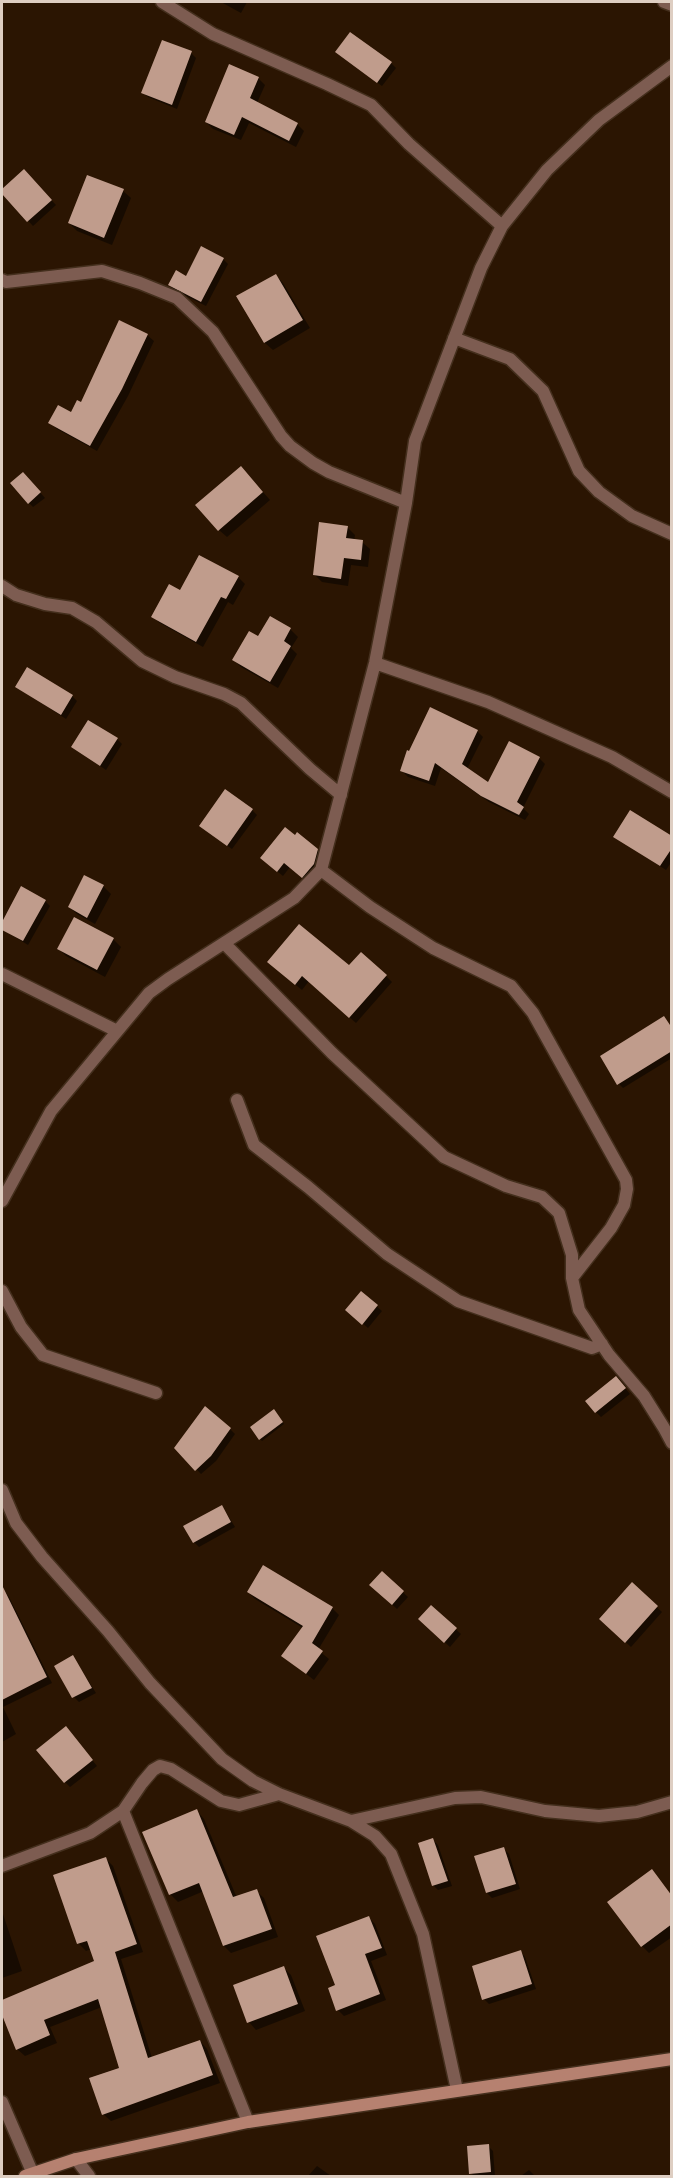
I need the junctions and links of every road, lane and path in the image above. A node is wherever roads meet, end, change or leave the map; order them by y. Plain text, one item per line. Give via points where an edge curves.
1 (162, 2) edge
2 (664, 2) edge
3 (672, 5) edge
4 (672, 66) edge
5 (502, 226) junction
6 (2, 280) edge
7 (454, 338) junction
8 (406, 503) junction
9 (672, 534) edge
10 (2, 586) edge
11 (375, 663) junction
12 (672, 792) edge
13 (341, 795) junction
14 (321, 870) junction
15 (224, 943) junction
16 (2, 974) edge
17 (117, 1031) junction
18 (237, 1100) dead end
19 (2, 1201) edge
20 (572, 1278) junction
21 (2, 1291) edge
22 (602, 1344) junction
23 (156, 1393) dead end
24 (668, 1425) edge
25 (672, 1443) edge
26 (2, 1490) edge
27 (279, 1794) junction
28 (672, 1802) edge
29 (123, 1811) junction
30 (351, 1821) junction
31 (2, 1866) edge
32 (672, 2059) edge
33 (457, 2090) junction
34 (2, 2102) edge
35 (248, 2122) junction
36 (76, 2159) junction
37 (29, 2175) edge
38 (89, 2176) edge

1 - 5 street via 213,34 371,105
2 - 3 street
4 - 5 street via 570,146
5 - 7 street
6 - 8 street via 102,271 177,298 213,332 290,446 329,472
7 - 8 street via 415,441
7 - 9 street via 510,359 543,391 579,471 599,492 632,516
8 - 11 street
10 - 13 street via 16,595 72,608 96,622 142,661 241,704
11 - 12 street via 488,702 612,757
11 - 13 street
13 - 14 street
14 - 15 street via 294,898
14 - 20 street via 433,948 511,986 532,1013 626,1180 624,1205
15 - 17 street via 149,993
15 - 20 street via 332,1053 444,1157 506,1186 542,1197 560,1213 572,1256
16 - 17 street
17 - 19 street via 51,1112
18 - 22 street via 254,1146 387,1254 458,1301 592,1348
20 - 22 street via 579,1310
21 - 23 street via 21,1327 44,1355
22 - 24 street
24 - 25 street
26 - 27 street via 16,1523 157,1691 222,1759
27 - 29 street via 239,1805 221,1801 160,1766 142,1783
27 - 30 street
28 - 30 street via 637,1812 599,1816 545,1811 481,1797 455,1797
29 - 31 street via 90,1833
29 - 35 street
30 - 33 street via 375,1836 390,1854 423,1934
32 - 33 street
33 - 35 street
34 - 37 street
35 - 36 street
36 - 37 street
36 - 38 street

